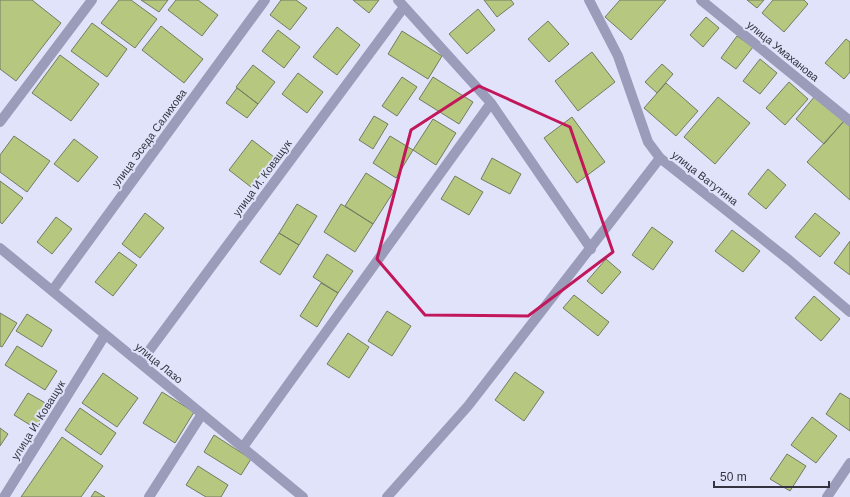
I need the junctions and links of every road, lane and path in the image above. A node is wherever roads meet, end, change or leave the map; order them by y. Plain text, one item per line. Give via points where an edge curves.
1 (92, 0) edge
2 (265, 0) edge
3 (589, 0) edge
4 (701, 0) edge
5 (401, 3) edge
6 (491, 103) junction
7 (850, 121) edge
8 (0, 122) edge
9 (660, 158) junction
10 (591, 249) junction
11 (1, 252) edge
12 (52, 291) junction
13 (850, 312) edge
14 (105, 334) junction
15 (140, 363) junction
16 (202, 414) junction
17 (243, 447) junction
18 (850, 462) edge
19 (4, 497) edge
20 (149, 497) edge
21 (303, 497) edge
22 (387, 497) edge
23 (826, 497) edge

1 - 8 street
2 - 12 street, улица Эседа Салихова
3 - 9 street, улица Ватутина via 618,56 648,142
4 - 7 street, улица Умаханова
5 - 6 street
5 - 15 street, улица И. Коващук
6 - 10 street
6 - 17 street
9 - 10 street
9 - 13 street, улица Ватутина
10 - 22 street via 468,406
11 - 12 street, улица Лазо
12 - 14 street, улица Лазо
14 - 15 street, улица Лазо
14 - 19 street, улица И. Коващук
15 - 16 street, улица Лазо
16 - 17 street, улица Лазо
16 - 20 street
17 - 21 street, улица Лазо
18 - 23 street

